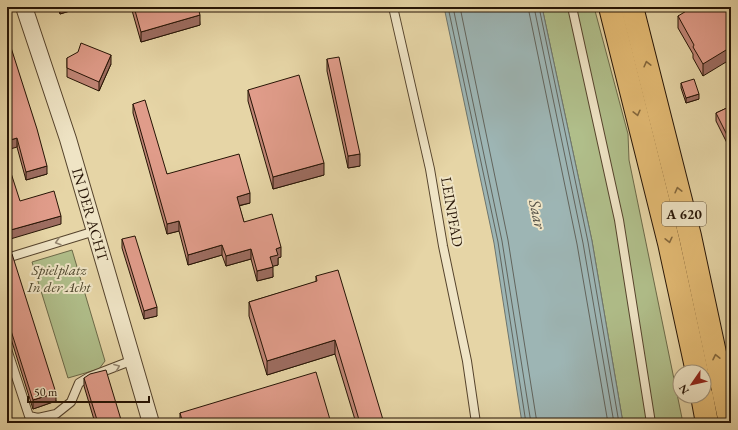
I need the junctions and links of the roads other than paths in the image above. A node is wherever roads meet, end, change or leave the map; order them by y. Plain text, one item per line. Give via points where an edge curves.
1 (24, 7) edge
2 (393, 7) edge
3 (572, 7) edge
4 (610, 7) edge
5 (632, 7) edge
6 (95, 231) junction
7 (7, 258) edge
8 (7, 348) edge
9 (133, 360) junction
10 (695, 364) edge
11 (703, 404) edge
12 (152, 423) edge
13 (476, 423) edge
14 (651, 423) edge
15 (707, 423) edge
16 (730, 423) edge

1 - 6 street, IN DER ACHT via 68,139
2 - 13 lane, LEINPFAD via 430,169 467,361
3 - 14 lane via 619,220
4 -> 10 highway, A 620 via 669,243
16 -> 5 highway, A 620 via 690,236
6 -> 7 lane
6 - 9 street, IN DER ACHT
8 -> 9 lane via 29,416 38,418 56,414 71,402 79,383
9 - 12 street, IN DER ACHT
11 - 15 highway

